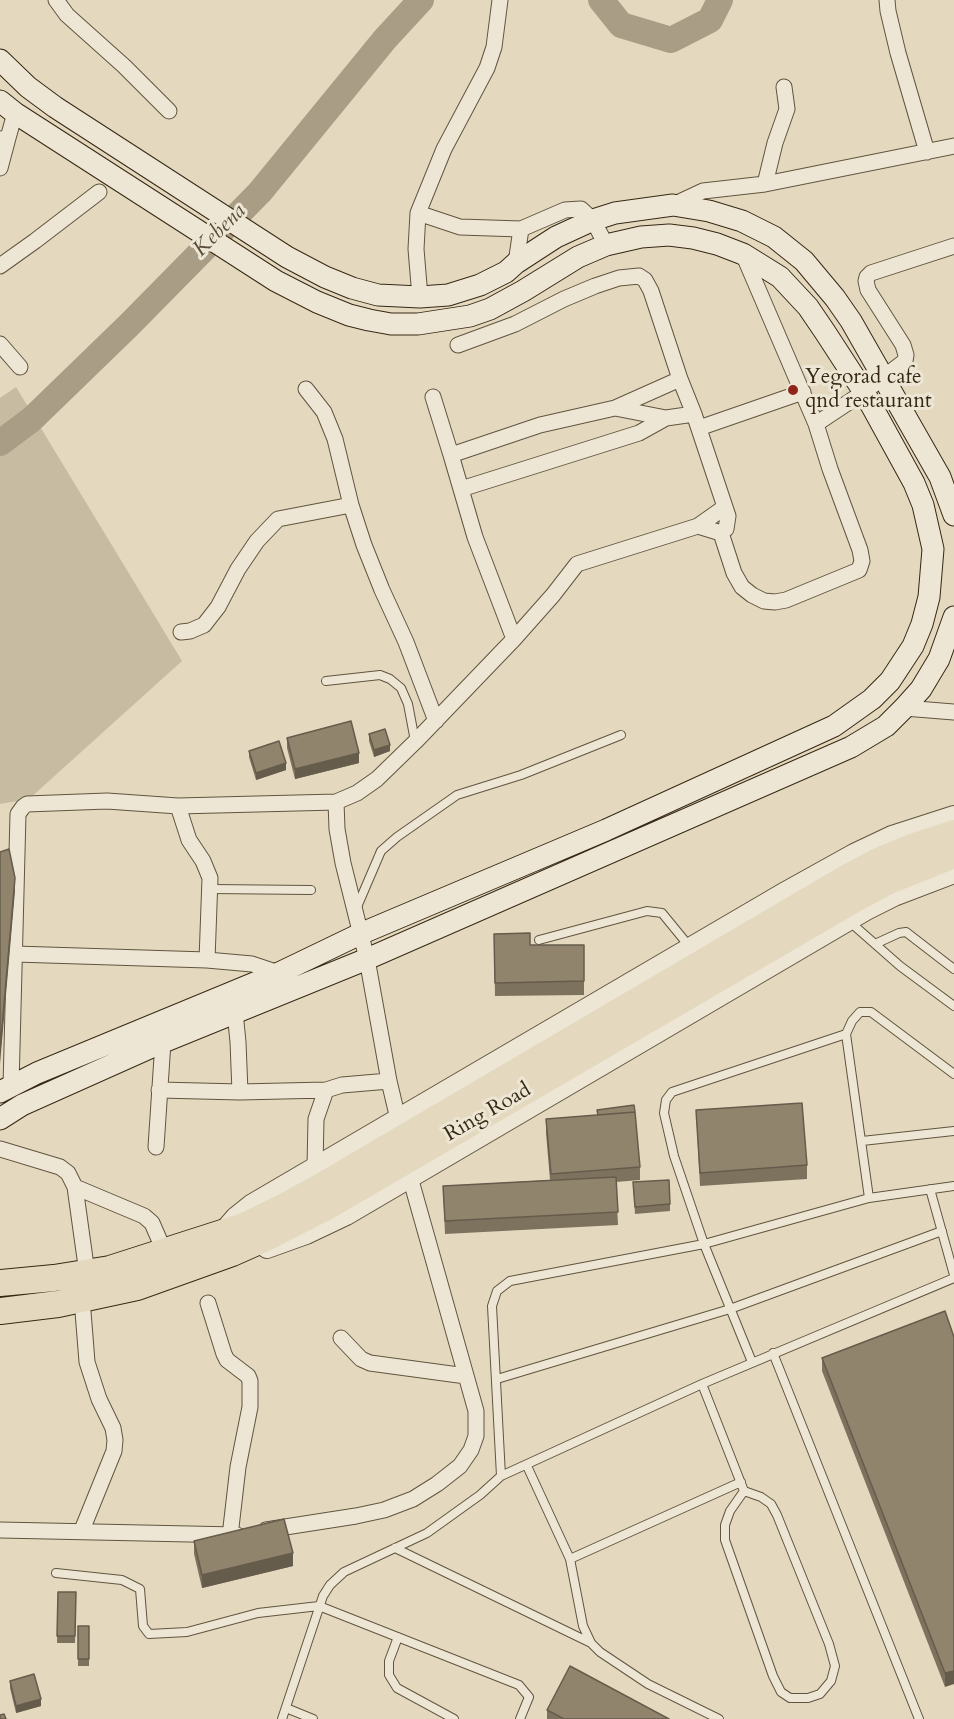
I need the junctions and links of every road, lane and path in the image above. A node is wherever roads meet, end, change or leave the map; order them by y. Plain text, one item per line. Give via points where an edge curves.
1 (56, 0) edge
2 (500, 0) edge
3 (887, 0) edge
4 (0, 60) edge
5 (784, 87) dead end
6 (7, 107) edge
7 (169, 111) dead end
8 (4, 138) edge
9 (954, 146) edge
10 (927, 152) junction
11 (0, 168) edge
12 (765, 184) junction
13 (99, 192) dead end
14 (673, 205) junction
15 (418, 213) junction
16 (593, 220) junction
17 (520, 229) junction
18 (606, 245) junction
19 (954, 246) edge
20 (743, 254) junction
21 (516, 263) junction
22 (0, 266) edge
23 (420, 297) junction
24 (0, 344) edge
25 (458, 345) dead end
26 (20, 367) dead end
27 (680, 378) junction
28 (884, 378) junction
29 (306, 389) dead end
30 (864, 392) junction
31 (803, 393) junction
32 (433, 397) dead end
33 (615, 408) junction
34 (666, 418) junction
35 (697, 421) junction
36 (816, 424) junction
37 (451, 455) junction
38 (461, 489) junction
39 (351, 505) junction
40 (725, 507) junction
41 (954, 515) edge
42 (698, 525) junction
43 (721, 533) junction
44 (954, 617) edge
45 (181, 632) dead end
46 (514, 639) junction
47 (326, 681) dead end
48 (904, 708) junction
49 (954, 712) edge
50 (436, 721) junction
51 (621, 735) dead end
52 (416, 742) junction
53 (336, 802) junction
54 (178, 806) junction
55 (954, 816) edge
56 (954, 833) edge
57 (954, 855) edge
58 (954, 873) edge
59 (210, 890) junction
60 (311, 890) dead end
61 (355, 911) junction
62 (849, 921) junction
63 (360, 934) junction
64 (539, 940) dead end
65 (875, 944) junction
66 (690, 948) junction
67 (15, 954) junction
68 (367, 959) junction
69 (207, 960) junction
70 (954, 969) edge
71 (279, 973) junction
72 (954, 1006) edge
73 (235, 1012) junction
74 (846, 1034) junction
75 (163, 1042) junction
76 (954, 1074) edge
77 (389, 1082) junction
78 (5, 1089) edge
79 (159, 1090) junction
80 (326, 1090) junction
81 (240, 1092) junction
82 (0, 1119) edge
83 (398, 1119) junction
84 (954, 1131) edge
85 (862, 1141) junction
86 (156, 1147) dead end
87 (0, 1149) edge
88 (315, 1167) junction
89 (410, 1178) junction
90 (954, 1186) edge
91 (75, 1187) junction
92 (930, 1189) junction
93 (869, 1198) junction
94 (942, 1231) junction
95 (227, 1243) junction
96 (704, 1244) junction
97 (165, 1253) junction
98 (87, 1274) junction
99 (954, 1276) edge
100 (0, 1282) edge
101 (82, 1299) junction
102 (208, 1304) dead end
103 (730, 1309) junction
104 (0, 1311) edge
105 (341, 1338) dead end
106 (773, 1353) junction
107 (752, 1362) junction
108 (466, 1376) junction
109 (496, 1379) junction
110 (702, 1384) junction
111 (526, 1466) junction
112 (501, 1476) junction
113 (741, 1482) junction
114 (744, 1491) junction
115 (0, 1530) edge
116 (82, 1530) junction
117 (230, 1536) junction
118 (395, 1548) junction
119 (570, 1558) junction
120 (56, 1573) dead end
121 (319, 1606) junction
122 (398, 1637) junction
123 (591, 1643) junction
124 (286, 1708) junction
125 (282, 1719) edge
126 (313, 1719) edge
127 (454, 1719) edge
128 (520, 1719) edge
129 (719, 1719) edge
130 (920, 1719) edge

1 - 7 street via 75,23
2 - 15 street via 487,68 444,149
3 - 10 street
4 - 23 main road via 55,107 287,257 352,288 378,295
5 - 12 street via 787,109
6 - 8 street
6 - 18 main road via 276,281 359,318 392,324 470,316 490,309 578,257
8 - 11 street
9 - 10 street
10 - 12 street
12 - 14 street via 703,191
13 - 22 street
14 - 16 main road
14 - 28 main road via 742,221 774,237 804,261 840,306
15 - 17 street via 460,227
15 - 23 street
16 - 17 street via 581,209 573,208
16 - 18 street
16 - 21 main road via 556,237
17 - 21 street
18 - 20 main road via 669,235 717,244
19 - 28 street via 867,277 866,285 905,350 904,361
20 - 30 main road via 780,278 808,307
20 - 31 street
21 - 23 main road via 480,285 448,295
24 - 26 street
25 - 27 street via 515,324 595,286 639,276 651,291
27 - 33 street
27 - 35 street
28 - 30 street
28 - 41 main road via 940,477
29 - 39 street via 324,412 335,439
30 - 36 street
30 - 63 main road via 924,505 933,549 929,597 922,624 908,655 884,687 866,704 816,736
31 - 35 street
31 - 36 street
32 - 37 street
33 - 34 street
33 - 37 street via 540,425
34 - 35 street
34 - 38 street via 639,433
35 - 40 street
36 - 43 street via 860,550 859,570 786,600 764,601 742,587
37 - 38 street
38 - 46 street
39 - 45 street via 278,519 257,541 204,625
39 - 50 street
40 - 42 street
40 - 43 street via 727,523
42 - 43 street
42 - 46 street via 577,564
44 - 48 main road via 939,659
46 - 50 street
47 - 52 lane via 380,675 390,679 401,688 408,704
48 - 49 street
48 - 68 main road via 886,726 851,747
50 - 52 street
51 - 61 lane via 458,795 381,851
52 - 53 street via 377,779
53 - 54 street
53 - 61 street via 337,830
54 - 59 street via 189,840 210,878
54 - 67 street via 107,801 23,807 18,814
55 - 66 street via 892,836 854,854
56 - 95 highway, Ring Road via 914,846 846,878 318,1188 244,1226
57 - 95 highway, Ring Road via 857,898 325,1208 268,1238
58 - 62 street via 894,896
59 - 60 lane
59 - 69 street
61 - 63 street
62 - 65 lane
62 - 89 street
63 - 68 street
63 - 71 main road
64 - 66 lane via 647,910 662,913
65 - 70 lane via 906,933
65 - 72 lane
66 - 83 street
67 - 69 street
67 - 78 street
68 - 73 main road
68 - 77 street
69 - 71 street via 252,964
71 - 78 main road
73 - 75 main road
73 - 81 street
74 - 76 lane via 860,1011 871,1012
74 - 85 lane
74 - 96 lane via 672,1092 664,1113
75 - 79 street
75 - 82 main road via 22,1105
77 - 80 street
77 - 83 street
79 - 81 street
79 - 86 street
80 - 81 street
80 - 88 street via 315,1119
83 - 88 street
84 - 85 lane
85 - 93 lane
87 - 91 street via 60,1167
88 - 95 street via 236,1217
89 - 95 street via 346,1215 271,1247 254,1251
89 - 108 street
90 - 92 lane
91 - 97 street via 144,1216 152,1223
91 - 98 street
92 - 93 lane
92 - 94 lane
93 - 96 lane
94 - 99 lane
94 - 103 lane
95 - 97 highway, Ring Road
95 - 101 highway, Ring Road via 137,1287
96 - 103 lane
96 - 109 lane via 510,1281 497,1291 492,1306
97 - 98 highway, Ring Road
98 - 100 highway, Ring Road
99 - 106 lane
101 - 104 highway, Ring Road
101 - 116 street via 87,1362 115,1440
102 - 117 street via 227,1360 250,1381 250,1407
103 - 107 lane
103 - 109 lane
105 - 108 street via 370,1363
106 - 107 lane
106 - 130 lane
107 - 110 lane
108 - 117 street via 476,1411 476,1437 466,1460 437,1484 384,1510
109 - 112 lane
110 - 111 lane
110 - 113 lane
111 - 112 lane
111 - 119 lane
112 - 118 lane via 427,1533
113 - 114 lane
113 - 119 lane
114 - 114 lane via 730,1511 725,1540 777,1684 790,1698 820,1694 831,1681 835,1666 829,1644 771,1504
115 - 116 street
116 - 117 street
118 - 121 lane via 344,1572 330,1585
118 - 123 lane
119 - 123 lane via 583,1626
120 - 121 lane via 122,1580 140,1589 142,1626 149,1634 187,1632 258,1613
121 - 122 lane
121 - 124 lane
122 - 127 lane via 389,1661 389,1675 397,1688
122 - 128 lane via 519,1685 530,1697
123 - 129 lane via 648,1684
124 - 125 lane
124 - 126 lane

